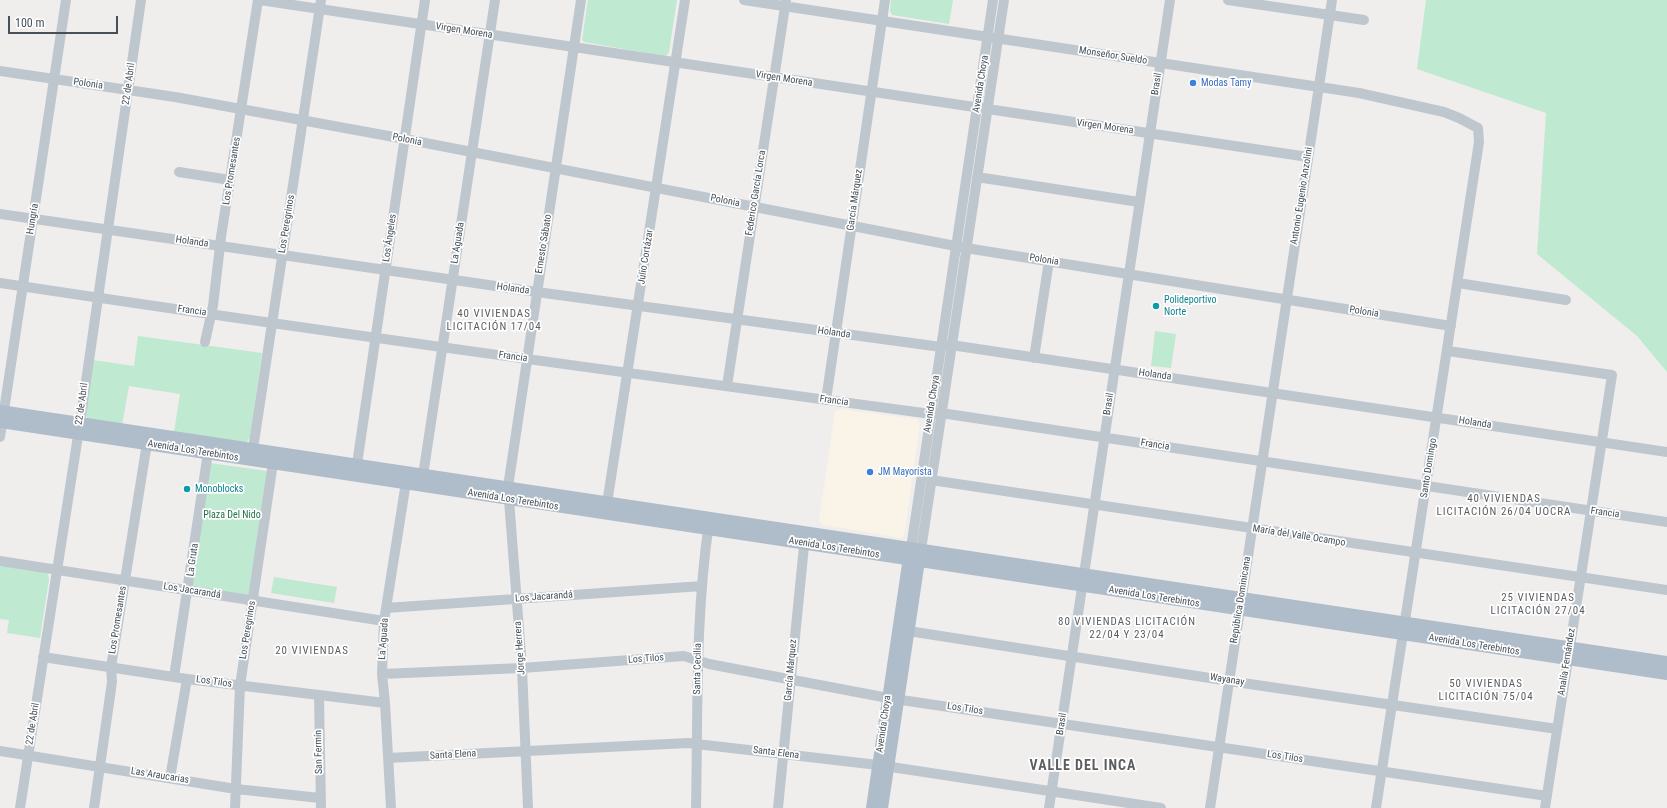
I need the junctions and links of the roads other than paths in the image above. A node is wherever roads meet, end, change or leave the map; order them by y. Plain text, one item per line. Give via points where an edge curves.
1 (66, 0) edge
2 (141, 0) edge
3 (259, 0) edge
4 (425, 0) edge
5 (495, 0) edge
6 (581, 0) edge
7 (686, 0) edge
8 (744, 0) edge
9 (885, 0) edge
10 (993, 0) edge
11 (1004, 0) edge
12 (1170, 0) edge
13 (1228, 0) edge
14 (1332, 0) edge
15 (785, 3) edge
16 (321, 4) edge
17 (1330, 15) junction
18 (1364, 20) dead end
19 (882, 21) junction
20 (422, 24) junction
21 (490, 35) junction
22 (993, 37) junction
23 (574, 47) junction
24 (676, 62) junction
25 (1160, 63) junction
26 (0, 71) edge
27 (774, 77) junction
28 (54, 79) junction
29 (1319, 87) junction
30 (128, 90) junction
31 (871, 92) junction
32 (982, 108) junction
33 (241, 109) junction
34 (303, 120) junction
35 (1478, 128) joint
36 (1150, 133) junction
37 (405, 139) junction
38 (472, 152) junction
39 (1308, 157) junction
40 (556, 168) junction
41 (179, 172) dead end
42 (977, 177) junction
43 (230, 180) junction
44 (656, 188) junction
45 (1140, 202) junction
46 (754, 206) junction
47 (0, 214) edge
48 (33, 219) junction
49 (852, 225) junction
50 (108, 230) junction
51 (961, 246) junction
52 (221, 247) junction
53 (282, 256) junction
54 (1049, 261) junction
55 (385, 270) junction
56 (1129, 274) junction
57 (453, 280) junction
58 (0, 283) edge
59 (1458, 283) junction
60 (23, 287) junction
61 (537, 292) junction
62 (98, 298) junction
63 (1287, 300) junction
64 (1566, 300) dead end
65 (638, 306) junction
66 (211, 314) junction
67 (737, 320) junction
68 (272, 323) junction
69 (1451, 326) junction
70 (836, 333) junction
71 (375, 338) junction
72 (205, 342) dead end
73 (951, 345) junction
74 (442, 347) junction
75 (941, 347) junction
76 (1448, 351) junction
77 (1034, 358) junction
78 (527, 359) junction
79 (1114, 369) junction
80 (627, 373) junction
81 (727, 386) junction
82 (1273, 393) junction
83 (826, 400) junction
84 (936, 413) junction
85 (1, 417) edge
86 (1437, 417) junction
87 (79, 428) junction
88 (0, 437) edge
89 (1104, 437) junction
90 (148, 439) junction
91 (1601, 442) junction
92 (209, 448) junction
93 (253, 449) junction
94 (1667, 452) edge
95 (274, 458) junction
96 (1262, 461) junction
97 (356, 470) junction
98 (406, 478) junction
99 (422, 480) junction
100 (931, 480) junction
101 (1426, 486) junction
102 (508, 493) junction
103 (1094, 504) junction
104 (606, 508) junction
105 (1591, 511) junction
106 (1667, 522) edge
107 (709, 524) junction
108 (1252, 528) junction
109 (804, 538) junction
110 (1416, 553) junction
111 (915, 555) junction
112 (0, 561) edge
113 (57, 570) junction
114 (1581, 578) junction
115 (1083, 580) junction
116 (124, 581) junction
117 (702, 586) junction
118 (188, 590) junction
119 (1667, 590) edge
120 (517, 599) junction
121 (252, 600) junction
122 (1241, 604) junction
123 (386, 608) junction
124 (384, 621) junction
125 (1404, 628) junction
126 (903, 630) junction
127 (1569, 653) junction
128 (1072, 655) junction
129 (43, 657) junction
130 (697, 660) junction
131 (1667, 662) edge
132 (111, 667) junction
133 (522, 668) junction
134 (382, 674) junction
135 (1667, 674) edge
136 (174, 677) junction
137 (187, 679) junction
138 (790, 680) junction
139 (1229, 681) junction
140 (240, 686) junction
141 (319, 695) junction
142 (893, 698) junction
143 (385, 703) junction
144 (1392, 705) junction
145 (1062, 724) junction
146 (1557, 729) junction
147 (697, 744) junction
148 (1219, 747) junction
149 (0, 751) edge
150 (526, 751) junction
151 (784, 754) junction
152 (28, 755) junction
153 (388, 758) junction
154 (883, 766) junction
155 (101, 767) junction
156 (1381, 772) junction
157 (170, 778) junction
158 (236, 789) junction
159 (1051, 792) junction
160 (1547, 796) junction
161 (320, 803) edge
162 (20, 808) edge
163 (94, 808) edge
164 (235, 808) edge
165 (391, 808) edge
166 (528, 808) edge
167 (696, 808) edge
168 (778, 808) edge
169 (872, 808) edge
170 (882, 808) edge
171 (1049, 808) edge
172 (1161, 808) edge
173 (1210, 808) edge
174 (1376, 808) edge
175 (1545, 808) edge

1 - 28 street, Hungría
2 - 30 street, 22 de Abril
3 - 16 street, Virgen Morena
3 - 33 street, Los Promesantes
4 - 20 street, Los Ángeles
5 - 21 street, La Aguada
6 - 23 street, Ernesto Sábato
7 - 24 street, Julio Cortázar
8 - 15 street, Monseñor Sueldo
9 - 19 street, García Márquez
10 - 22 street, Avenida Choya
11 - 22 street, Avenida Choya
12 - 25 street, Brasil
13 - 17 street
14 - 17 street, Antonio Eugenio Anzolini
15 - 19 street, Monseñor Sueldo
15 - 27 street, Federico García Lorca
16 - 20 street, Virgen Morena
16 - 34 street, Los Peregrinos
17 - 18 street
17 - 29 street, Antonio Eugenio Anzolini
19 - 22 street, Monseñor Sueldo
19 - 31 street, García Márquez
20 - 21 street, Virgen Morena
20 - 37 street, Los Ángeles
21 - 23 street, Virgen Morena
21 - 38 street, La Aguada
22 - 25 street, Monseñor Sueldo
22 - 32 street, Avenida Choya
23 - 24 street, Virgen Morena
23 - 40 street, Ernesto Sábato
24 - 27 street, Virgen Morena
24 - 44 street, Julio Cortázar
25 - 29 street, Monseñor Sueldo
25 - 36 street, Brasil
26 - 28 street, Polonia
27 - 31 street, Virgen Morena
27 - 46 street, Federico García Lorca
28 - 30 street, Polonia
28 - 48 street, Hungría
29 - 35 street, Monseñor Sueldo via 1444,112
29 - 39 street, Antonio Eugenio Anzolini
30 - 33 street, Polonia
30 - 50 street, 22 de Abril
31 - 32 street, Virgen Morena
31 - 49 street, García Márquez
32 - 36 street, Virgen Morena
32 - 42 street, Avenida Choya
32 - 51 street, Avenida Choya
33 - 34 street, Polonia
33 - 43 street, Los Promesantes
34 - 37 street, Polonia
34 - 53 street, Los Peregrinos
35 - 59 street, Santo Domingo via 1479,142
36 - 39 street, Virgen Morena
36 - 45 street, Brasil
37 - 38 street, Polonia
37 - 55 street, Los Ángeles
38 - 40 street, Polonia
38 - 57 street, La Aguada
39 - 63 street, Antonio Eugenio Anzolini
40 - 44 street, Polonia
40 - 61 street, Ernesto Sábato
41 - 43 street
42 - 45 street
42 - 51 street, Avenida Choya
43 - 52 street, Los Promesantes
44 - 46 street, Polonia
44 - 65 street, Julio Cortázar
45 - 56 street, Brasil
46 - 49 street, Polonia
46 - 67 street, Federico García Lorca
47 - 48 street, Holanda
48 - 50 street, Holanda
48 - 60 street, Hungría
49 - 51 street, Polonia
49 - 70 street, García Márquez
50 - 52 street, Holanda
50 - 62 street, 22 de Abril
51 - 54 street, Polonia
51 - 73 street, Avenida Choya
51 - 75 street, Avenida Choya
52 - 53 street, Holanda
52 - 66 street, Los Promesantes
53 - 55 street, Holanda
53 - 68 street, Los Peregrinos
54 - 56 street, Polonia
54 - 77 street
55 - 57 street, Holanda
55 - 71 street, Los Ángeles
56 - 63 street, Polonia
56 - 79 street, Brasil
57 - 61 street, Holanda
57 - 74 street, La Aguada
58 - 60 street, Francia
59 - 64 street
59 - 69 street, Santo Domingo
60 - 62 street, Francia
60 - 85 street, Hungría
61 - 65 street, Holanda
61 - 78 street, Ernesto Sábato
62 - 66 street, Francia
62 - 87 street, 22 de Abril
63 - 69 street, Polonia
63 - 82 street, Antonio Eugenio Anzolini
65 - 67 street, Holanda
65 - 80 street, Julio Cortázar
66 - 68 street, Francia
66 - 72 street, Los Promesantes
67 - 70 street, Holanda
67 - 81 street, Federico García Lorca
68 - 71 street, Francia
68 - 93 street, Los Peregrinos
69 - 76 street, Santo Domingo
70 - 75 street, Holanda
70 - 83 street, García Márquez
71 - 74 street, Francia
71 - 97 street, Los Ángeles
73 - 75 street, Holanda
73 - 77 street, Holanda
73 - 84 street, Avenida Choya
74 - 78 street, Francia
74 - 99 street, La Aguada
75 - 84 street, Avenida Choya
76 - 86 street, Santo Domingo
76 - 91 street, Analía Fernández via 1612,375
77 - 79 street, Holanda
78 - 80 street, Francia
78 - 102 street, Ernesto Sábato
79 - 82 street, Holanda
79 - 89 street, Brasil
80 - 81 street, Francia
80 - 104 street, Julio Cortázar
81 - 83 street, Francia
82 - 86 street, Holanda
82 - 96 street, República Dominicana
83 - 84 street, Francia
84 - 89 street, Francia
84 - 100 street, Avenida Choya
84 - 111 street, Avenida Choya
85 - 87 main road, Avenida Los Terebintos
85 - 88 street, Hungría
86 - 91 street, Holanda
86 - 101 street, Santo Domingo
87 - 90 main road, Avenida Los Terebintos
87 - 113 street, 22 de Abril
89 - 96 street, Francia
89 - 103 street, Brasil
90 - 92 main road, Avenida Los Terebintos
90 - 116 street, Los Promesantes
91 - 94 street, Holanda
91 - 105 street, Analía Fernández
92 - 93 main road, Avenida Los Terebintos
92 - 95 main road, Avenida Los Terebintos
92 - 118 street, La Gruta
93 - 95 main road, Avenida Los Terebintos
95 - 97 main road, Avenida Los Terebintos
95 - 121 street, Los Peregrinos
96 - 101 street, Francia
96 - 108 street, República Dominicana
97 - 98 main road, Avenida Los Terebintos
98 - 99 main road, Avenida Los Terebintos
98 - 123 street, La Aguada
99 - 102 main road, Avenida Los Terebintos
100 - 103 street, María del Valle Ocampo
100 - 111 street, Avenida Choya
101 - 105 street, Francia
101 - 110 street, Santo Domingo
102 - 104 main road, Avenida Los Terebintos
102 - 120 street, Jorge Herrera
103 - 108 street, María del Valle Ocampo
103 - 115 street, Brasil
104 - 107 main road, Avenida Los Terebintos
105 - 106 street, Francia
105 - 114 street, Analía Fernández
107 - 109 main road, Avenida Los Terebintos
107 - 117 street, Santa Cecilia
108 - 110 street, María del Valle Ocampo
108 - 122 street, República Dominicana
109 - 111 main road, Avenida Los Terebintos
109 - 138 street, García Márquez
110 - 114 street, María del Valle Ocampo
110 - 125 street, Santo Domingo
111 - 115 main road, Avenida Los Terebintos
111 - 126 main road, Avenida Choya
112 - 113 street, Los Jacarandá
113 - 116 street, Los Jacarandá
113 - 129 street, 22 de Abril
114 - 119 street, María del Valle Ocampo
114 - 127 street, Analía Fernández
115 - 122 main road, Avenida Los Terebintos
115 - 128 street, Brasil
116 - 118 street, Los Jacarandá
116 - 132 street, Los Promesantes
117 - 120 street, Los Jacarandá
117 - 130 street, Santa Cecilia
118 - 121 street, Los Jacarandá
118 - 136 street, La Gruta
120 - 123 street, Los Jacarandá
120 - 133 street, Jorge Herrera
121 - 124 street, Los Jacarandá
121 - 140 street, Los Peregrinos
122 - 125 main road, Avenida Los Terebintos
122 - 139 street, República Dominicana
123 - 124 street, La Aguada
124 - 134 street, La Aguada
125 - 127 main road, Avenida Los Terebintos
125 - 144 street, Santo Domingo
126 - 128 street, Wayanay
126 - 142 main road, Avenida Choya
127 - 131 main road, Avenida Los Terebintos
127 - 135 main road, Avenida Los Terebintos
127 - 146 street, Analía Fernández
128 - 139 street, Wayanay
128 - 145 street, Brasil
129 - 132 street, Los Tilos
129 - 152 street, 22 de Abril
130 - 133 street, Los Tilos via 684,656
130 - 138 street, Los Tilos
130 - 147 street, Santa Cecilia
132 - 136 street, Los Tilos
132 - 155 street, Los Promesantes via 112,682
133 - 134 street, Los Tilos
133 - 150 street, Jorge Herrera
134 - 143 street, La Aguada
136 - 137 street, Los Tilos
137 - 140 street, Los Tilos
137 - 157 street
138 - 142 street, Los Tilos
138 - 151 street, García Márquez
139 - 144 street, Wayanay
139 - 148 street, República Dominicana
140 - 141 street, Los Tilos
140 - 158 street, Los Peregrinos
141 - 143 street, Los Tilos
141 - 161 street, San Fermín
142 - 145 street, Los Tilos
142 - 154 main road, Avenida Choya
143 - 153 street, La Aguada
144 - 146 street, Wayanay
144 - 156 street, Santo Domingo
145 - 148 street, Los Tilos
145 - 159 street, Brasil
146 - 160 street, Analía Fernández
147 - 150 street, Santa Elena
147 - 151 street, Santa Elena
147 - 167 street, Santa Cecilia
148 - 156 street, Los Tilos
148 - 173 street, República Dominicana
149 - 152 street, Las Araucarias
150 - 153 street, Santa Elena
150 - 166 street, Jorge Herrera
151 - 154 street, Santa Elena
151 - 168 street, García Márquez
152 - 155 street, Las Araucarias
152 - 162 street, 22 de Abril
153 - 165 street, La Aguada
154 - 159 street, Santa Elena
154 - 169 main road, Avenida Choya
154 - 170 main road, Avenida Choya
155 - 157 street, Las Araucarias
155 - 163 street, Los Promesantes
156 - 160 street, Los Tilos
156 - 174 street, Santo Domingo
157 - 158 street, Las Araucarias
158 - 161 street, Las Araucarias
158 - 164 street, Los Peregrinos
159 - 171 street, Brasil
159 - 172 street, Santa Elena
160 - 175 street, Analía Fernández

